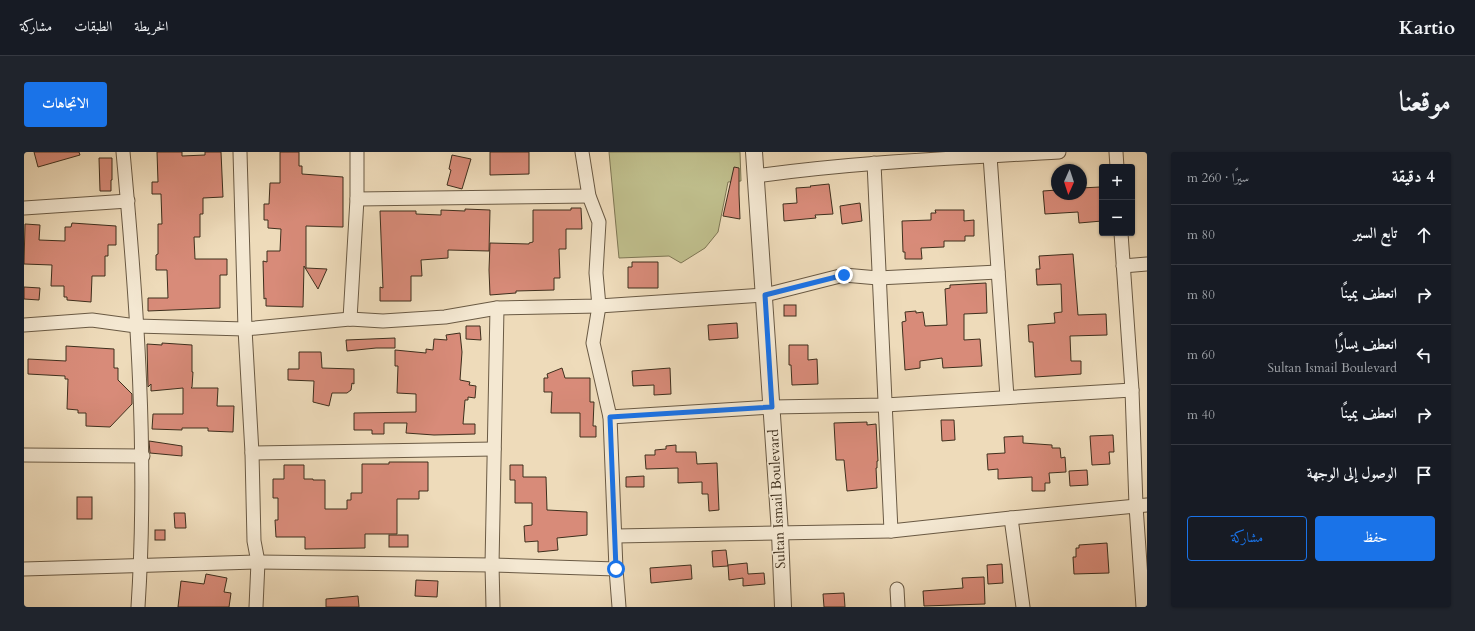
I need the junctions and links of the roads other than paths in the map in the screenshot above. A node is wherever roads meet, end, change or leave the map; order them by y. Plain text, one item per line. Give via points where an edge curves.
1 (123, 152) edge
2 (240, 152) edge
3 (357, 152) edge
4 (582, 152) edge
5 (754, 152) edge
6 (1059, 152) edge
7 (1116, 152) edge
8 (956, 155) edge
9 (990, 156) junction
10 (874, 163) junction
11 (1117, 164) edge
12 (756, 176) junction
13 (589, 196) junction
14 (357, 199) junction
15 (128, 201) junction
16 (24, 208) edge
17 (1121, 236) edge
18 (1147, 264) edge
19 (1123, 266) junction
20 (998, 272) junction
21 (878, 278) junction
22 (765, 295) junction
23 (599, 306) junction
24 (497, 308) junction
25 (350, 319) junction
26 (24, 325) edge
27 (136, 326) junction
28 (245, 329) junction
29 (1132, 390) junction
30 (1006, 397) junction
31 (886, 405) junction
32 (772, 407) junction
33 (610, 417) junction
34 (494, 449) junction
35 (252, 453) junction
36 (24, 455) edge
37 (143, 456) junction
38 (1142, 505) edge
39 (1011, 518) junction
40 (891, 531) junction
41 (780, 533) junction
42 (616, 536) junction
43 (258, 562) junction
44 (141, 565) junction
45 (492, 565) junction
46 (24, 569) edge
47 (616, 569) junction
48 (897, 589) dead end
49 (138, 607) edge
50 (256, 607) edge
51 (493, 607) edge
52 (619, 607) edge
53 (783, 607) edge
54 (898, 607) edge
55 (1023, 607) edge
56 (1143, 607) edge

1 - 15 street
2 - 28 street
3 - 14 street
4 - 13 street
5 - 12 street, Sultan Ismail Boulevard
6 - 9 street
7 - 11 street
8 - 9 street
8 - 10 street
9 - 20 street
10 - 12 street
10 - 21 street
12 - 22 street, Sultan Ismail Boulevard
13 - 14 street
13 - 23 street via 599,222 596,273
14 - 25 street
15 - 16 street
15 - 27 street
17 - 19 street
18 - 19 street
19 - 29 street
20 - 21 street
20 - 30 street
21 - 22 street via 844,275
21 - 31 street
22 - 23 street
22 - 32 street, Sultan Ismail Boulevard
23 - 24 street
23 - 33 street via 593,343
24 - 25 street via 445,317 383,321
24 - 34 street
25 - 28 street
26 - 27 street via 92,320
27 - 28 street
27 - 37 street
28 - 35 street
29 - 30 street
29 - 38 street
30 - 31 street
31 - 32 street
31 - 40 street
32 - 33 street
32 - 41 street, Sultan Ismail Boulevard
33 - 42 street
34 - 35 street
34 - 45 street
35 - 43 street via 254,541
36 - 37 street
37 - 44 street
38 - 39 street
38 - 56 street
39 - 40 street
39 - 55 street
40 - 41 street
41 - 42 street
41 - 53 street, Sultan Ismail Boulevard
42 - 47 street
43 - 44 street
43 - 45 street
43 - 50 street
44 - 46 street
44 - 49 street
45 - 47 street
45 - 51 street
47 - 52 street
48 - 54 street

